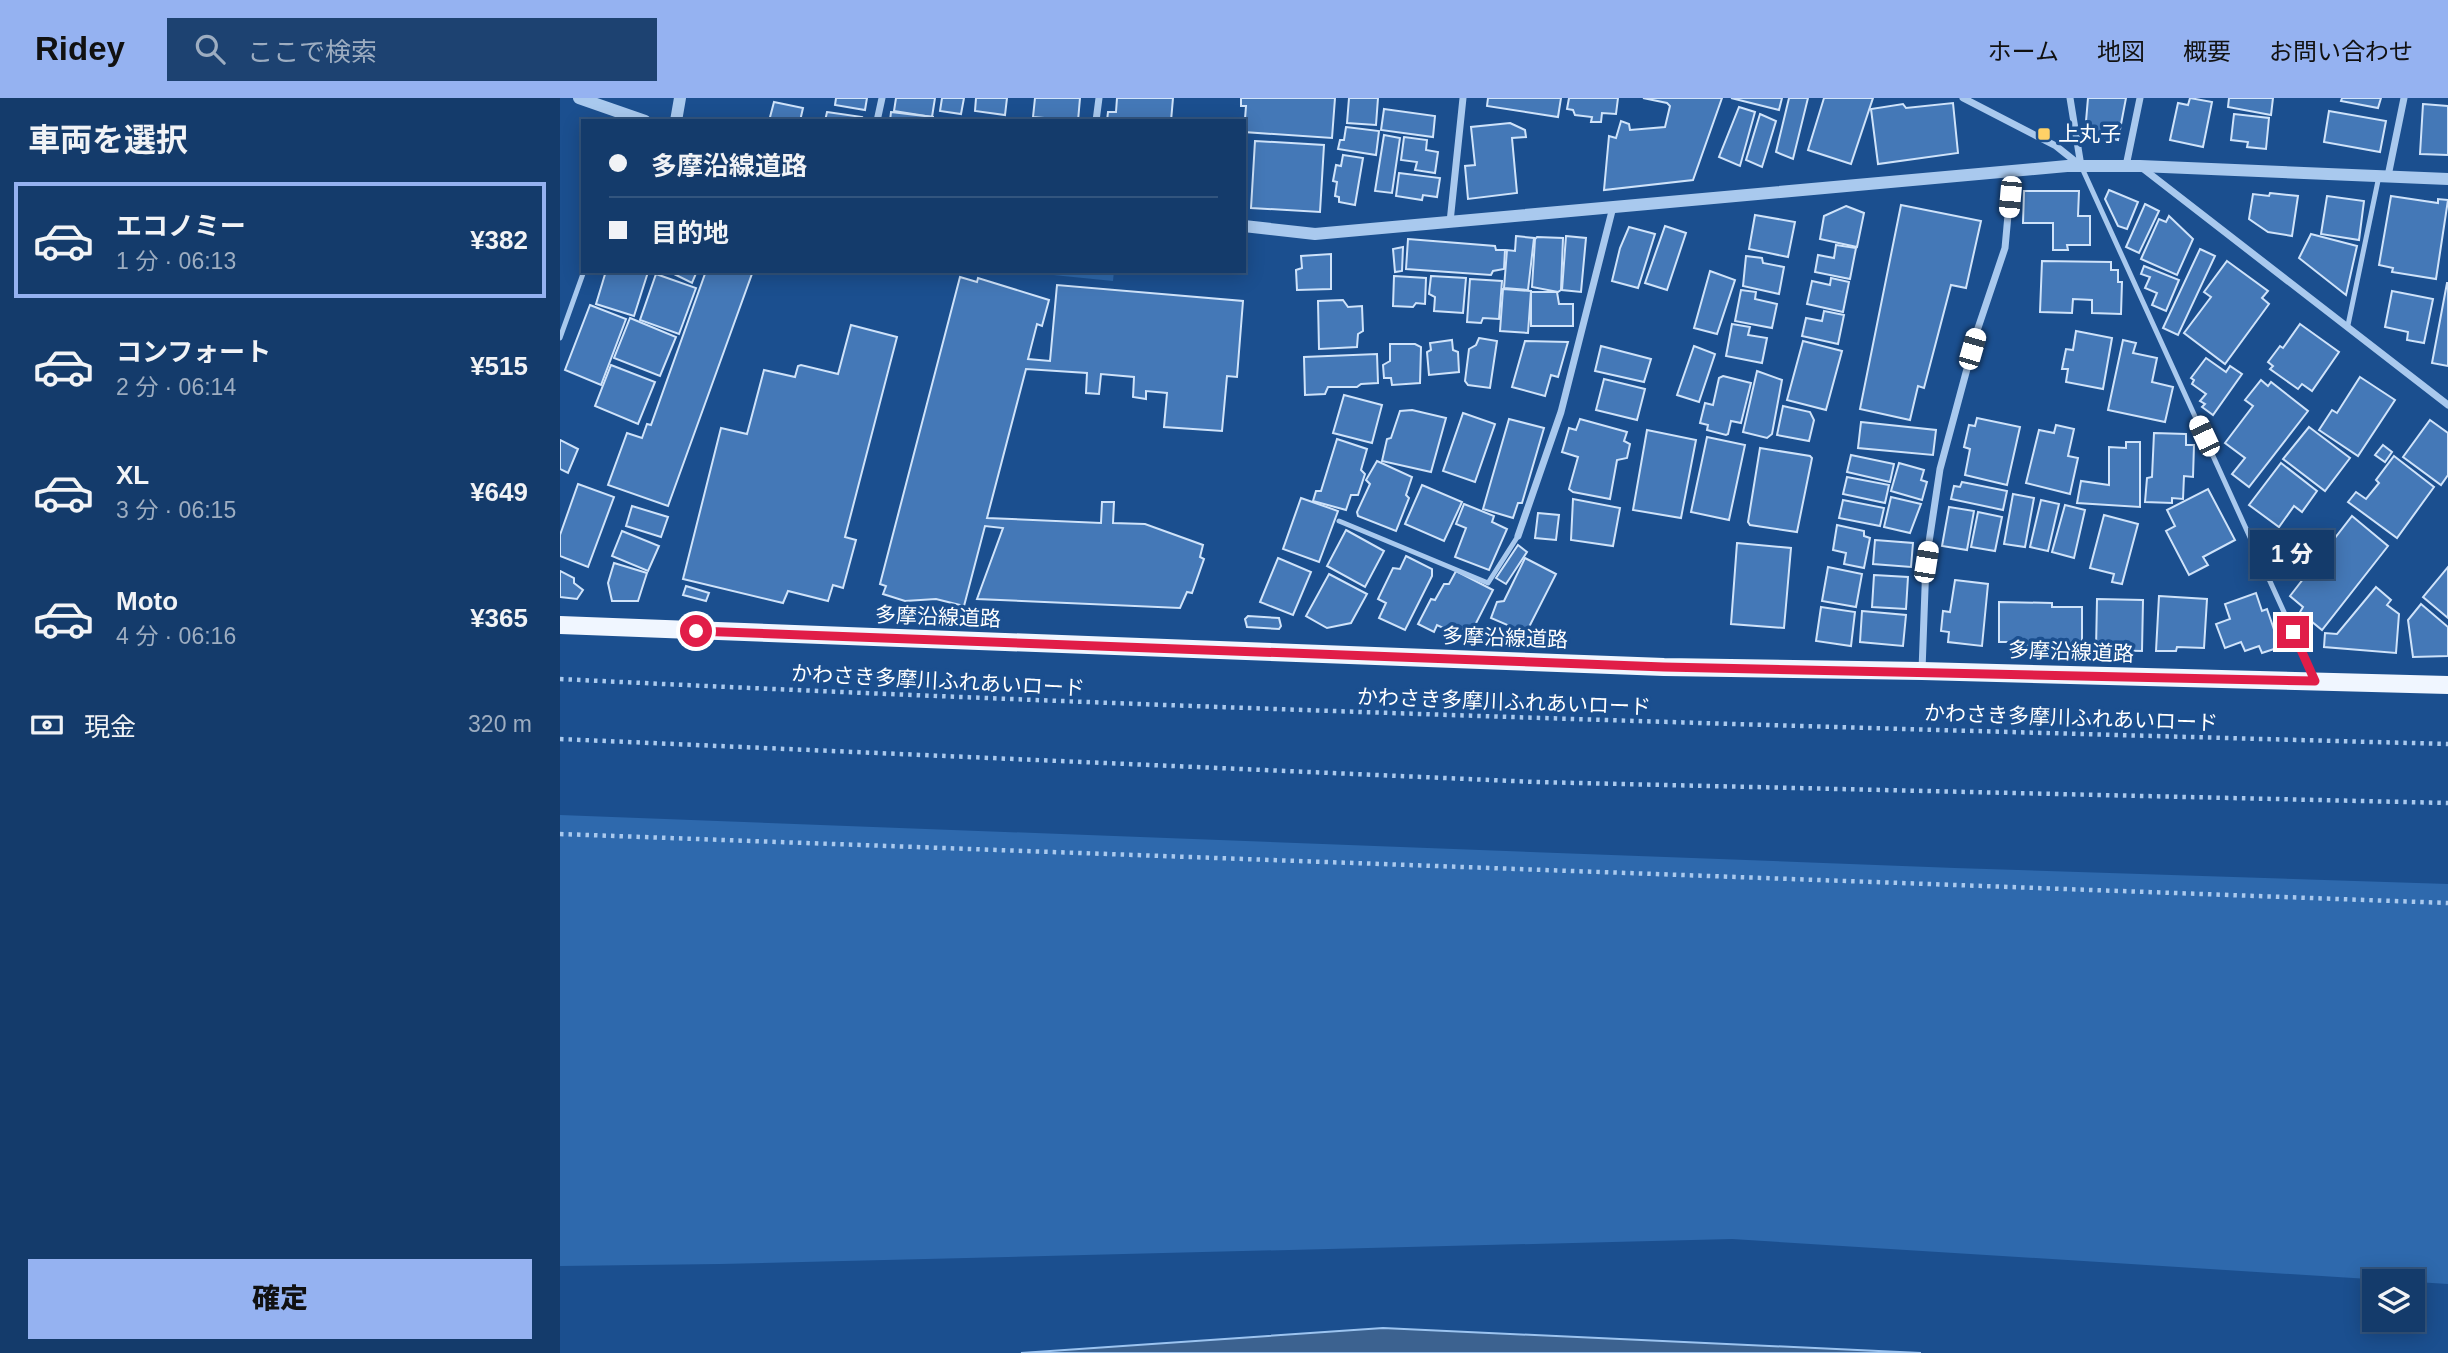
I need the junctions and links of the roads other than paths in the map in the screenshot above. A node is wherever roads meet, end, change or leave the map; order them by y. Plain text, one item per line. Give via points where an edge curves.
1 (579, 98) edge
2 (680, 98) edge
3 (882, 98) edge
4 (1099, 98) edge
5 (1462, 98) edge
6 (1963, 98) edge
7 (2070, 98) edge
8 (2140, 98) edge
9 (2404, 98) edge
10 (639, 119) edge
11 (676, 119) edge
12 (877, 119) edge
13 (1096, 119) edge
14 (2081, 166) junction
15 (2133, 166) junction
16 (2012, 171) junction
17 (2384, 176) junction
18 (2448, 179) edge
19 (1613, 207) junction
20 (1450, 222) junction
21 (1246, 226) edge
22 (583, 273) edge
23 (2348, 325) junction
24 (560, 338) edge
25 (2448, 405) edge
26 (1339, 522) dead end
27 (1518, 536) joint
28 (560, 625) edge
29 (1922, 671) junction
30 (2315, 681) junction
31 (2448, 685) edge

1 - 10 street
2 - 11 street
3 - 12 street
4 - 13 street
5 - 20 street
6 - 14 street via 2056,146
7 - 14 street
8 - 15 street
9 - 17 street
14 - 15 street
14 - 16 street
14 - 30 lane
15 - 17 street
15 - 23 street
16 - 19 street
16 - 29 street via 2006,248 1978,328 1940,470 1926,562
17 - 18 street
17 - 23 lane
19 - 20 street
19 - 27 street via 1562,412
20 - 21 street via 1315,234
22 - 24 lane
23 - 25 street
26 - 27 lane via 1488,583
28 - 29 main road, 多摩沿線道路 via 1664,667
29 - 30 main road, 多摩沿線道路
30 - 31 main road, 多摩沿線道路

